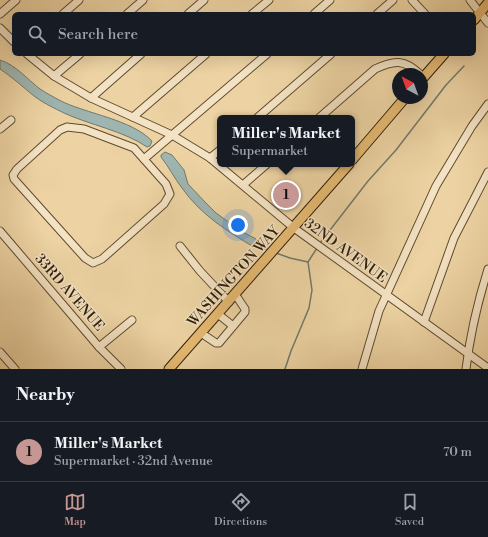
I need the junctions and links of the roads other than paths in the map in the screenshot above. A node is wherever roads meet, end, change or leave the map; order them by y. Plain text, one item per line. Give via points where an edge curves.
1 (16, 0) edge
2 (79, 0) edge
3 (143, 0) edge
4 (204, 0) edge
5 (269, 0) edge
6 (330, 0) edge
7 (393, 0) edge
8 (412, 0) edge
9 (470, 0) edge
10 (488, 4) edge
11 (65, 12) edge
12 (128, 12) edge
13 (190, 12) edge
14 (254, 12) edge
15 (316, 12) edge
16 (379, 12) edge
17 (423, 12) edge
18 (480, 12) junction
19 (0, 14) edge
20 (476, 17) edge
21 (488, 18) edge
22 (488, 23) edge
23 (0, 28) edge
24 (12, 40) edge
25 (29, 56) edge
26 (78, 56) edge
27 (139, 56) edge
28 (204, 56) edge
29 (265, 56) edge
30 (329, 56) edge
31 (442, 56) edge
32 (413, 68) edge
33 (428, 71) edge
34 (54, 76) junction
35 (91, 98) junction
36 (400, 104) edge
37 (488, 104) edge
38 (260, 115) edge
39 (322, 115) edge
40 (133, 117) junction
41 (11, 120) dead end
42 (0, 129) edge
43 (172, 135) junction
44 (217, 152) edge
45 (355, 156) edge
46 (210, 158) junction
47 (144, 159) junction
48 (217, 164) edge
49 (221, 167) edge
50 (263, 167) edge
51 (346, 167) edge
52 (488, 172) edge
53 (243, 185) junction
54 (294, 228) junction
55 (0, 231) edge
56 (180, 246) dead end
57 (488, 268) edge
58 (235, 294) junction
59 (386, 295) junction
60 (229, 302) junction
61 (218, 314) junction
62 (132, 320) dead end
63 (424, 322) junction
64 (233, 326) junction
65 (201, 333) junction
66 (99, 347) junction
67 (0, 352) edge
68 (468, 354) junction
69 (488, 368) edge
70 (15, 369) edge
71 (121, 369) edge
72 (169, 369) edge
73 (362, 369) edge
74 (466, 369) edge

1 - 19 street
2 - 11 street
3 - 12 street
4 - 13 street
5 - 14 street
6 - 15 street
7 - 16 street
8 - 17 street
9 - 18 street
10 - 18 main road
18 - 20 main road
18 - 21 street
18 - 22 street
23 - 24 street
25 - 34 street, 32ND AVENUE
26 - 34 street
27 - 35 street
28 - 40 street
29 - 43 street
30 - 38 street
31 - 33 main road
32 - 39 street via 401,62 375,69
34 - 35 street, 32ND AVENUE
35 - 40 street, 32ND AVENUE
36 - 45 main road
37 - 59 street via 436,186
40 - 43 street, 32ND AVENUE
41 - 42 street
43 - 46 street, 32ND AVENUE
43 - 47 street
44 - 46 street
46 - 48 street, 32ND AVENUE
47 - 47 street via 166,184 170,194 164,204 102,259 93,263 84,258 13,175 17,168 60,130 67,127 84,129 134,148
49 - 53 street, 32ND AVENUE
50 - 53 street
51 - 54 main road, WASHINGTON WAY
52 - 63 street via 454,238
53 - 54 street, 32ND AVENUE
54 - 58 main road, WASHINGTON WAY
54 - 59 street, 32ND AVENUE
55 - 66 street, 33RD AVENUE
56 - 60 street
57 - 68 street
58 - 60 main road, WASHINGTON WAY
58 - 64 street via 245,312
59 - 63 street, 32ND AVENUE
59 - 73 street
60 - 61 main road, WASHINGTON WAY
61 - 64 street
61 - 65 main road, WASHINGTON WAY
62 - 66 street
63 - 68 street, 32ND AVENUE
64 - 65 street via 216,343
65 - 72 main road, WASHINGTON WAY
66 - 71 street, 33RD AVENUE
67 - 70 street
68 - 69 street, 32ND AVENUE
68 - 74 street

